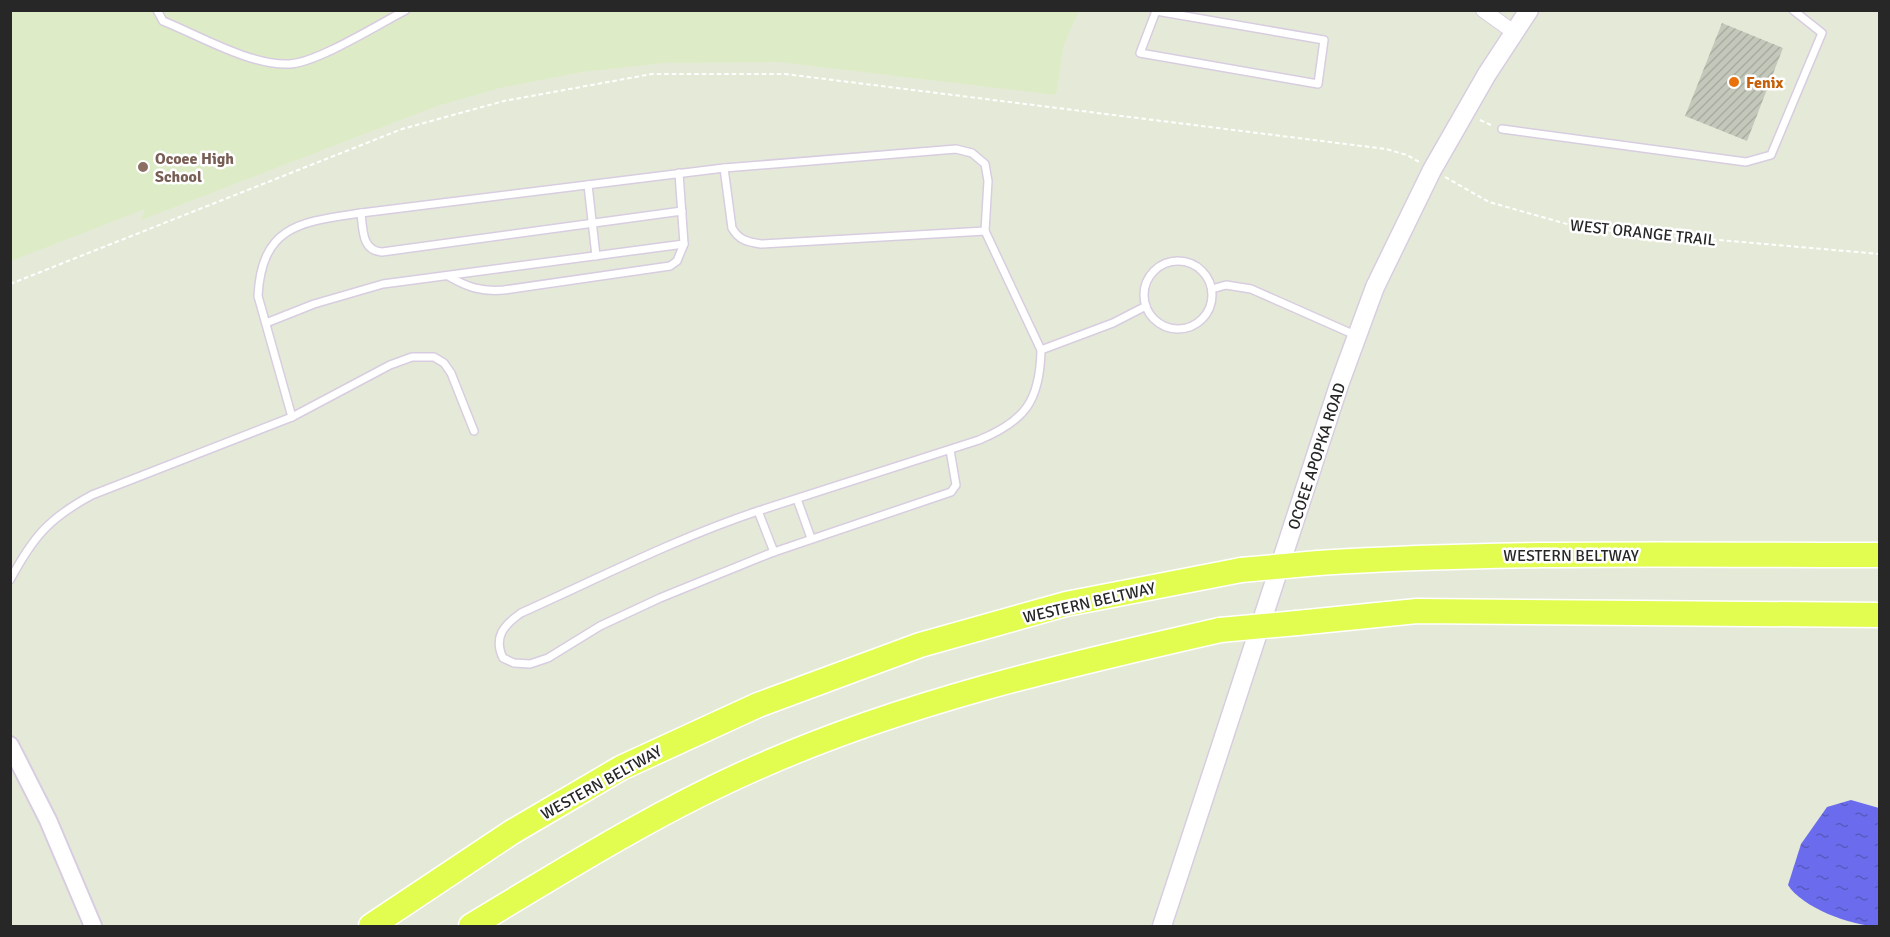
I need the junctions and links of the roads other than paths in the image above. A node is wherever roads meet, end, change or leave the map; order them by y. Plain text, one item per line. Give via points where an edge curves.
1 (157, 10) edge
2 (406, 10) edge
3 (1483, 10) edge
4 (1529, 10) edge
5 (1793, 10) edge
6 (1173, 12) edge
7 (1515, 33) junction
8 (1502, 129) road end
9 (724, 168) junction
10 (679, 173) junction
11 (588, 185) junction
12 (682, 211) junction
13 (361, 213) junction
14 (592, 223) junction
15 (986, 231) junction
16 (684, 244) junction
17 (596, 256) junction
18 (448, 276) junction
19 (1212, 289) junction
20 (1146, 306) junction
21 (266, 323) junction
22 (1357, 336) junction
23 (1041, 350) junction
24 (292, 417) junction
25 (474, 431) dead end
26 (950, 450) junction
27 (797, 499) junction
28 (758, 511) junction
29 (811, 538) junction
30 (774, 552) junction
31 (1880, 555) edge
32 (10, 580) edge
33 (1880, 615) edge
34 (10, 745) edge
35 (378, 921) edge
36 (93, 927) edge
37 (471, 927) edge
38 (1162, 927) edge

1 - 2 lane via 163,21 257,60 290,64 312,58
3 - 7 street
4 - 7 main road, OCOEE APOPKA ROAD
5 - 8 lane via 1822,33 1771,155 1746,162
6 - 6 lane via 1324,40 1318,84 1140,52 1156,11
7 - 22 main road, OCOEE APOPKA ROAD via 1432,170 1375,287
9 - 10 lane
9 - 15 lane via 732,228 745,241 761,244
9 - 15 lane via 956,148 972,153 985,164
10 - 11 lane
10 - 12 lane
11 - 13 lane
11 - 14 lane
12 - 14 lane
12 - 16 lane
13 - 14 lane via 364,238 374,252
13 - 21 lane via 310,220 288,230 276,242 265,258 260,276 258,296
14 - 17 lane
15 - 23 lane
16 - 17 lane
16 - 18 lane via 677,261 670,266 504,290 486,292
17 - 18 lane
18 - 21 lane via 361,290
19 - 20 lane via 1212,302 1206,314 1188,328 1166,327
19 - 20 lane via 1208,278 1192,265 1170,262 1152,273 1147,282
19 - 22 lane via 1226,285 1251,289
20 - 23 lane
21 - 24 lane
22 - 38 main road, OCOEE APOPKA ROAD
23 - 26 lane via 1038,382 1024,411 1007,429
24 - 25 lane via 390,365 423,356 444,363
24 - 32 lane via 92,495 65,510 29,546
26 - 27 lane
26 - 29 lane via 956,485 951,492
27 - 28 lane
27 - 29 lane
28 - 30 lane
28 - 30 lane via 685,539 521,613 500,633 498,648 503,658 514,663 530,664 548,658 600,626 650,602
29 - 30 lane
31 - 35 highway, WESTERN BELTWAY, bridge via 1423,556 1240,570 1066,604 920,645 758,705 621,768 512,832
33 - 37 highway, bridge via 1428,611 1220,630 1029,674 885,718 756,768 626,832
34 - 36 street via 48,820

